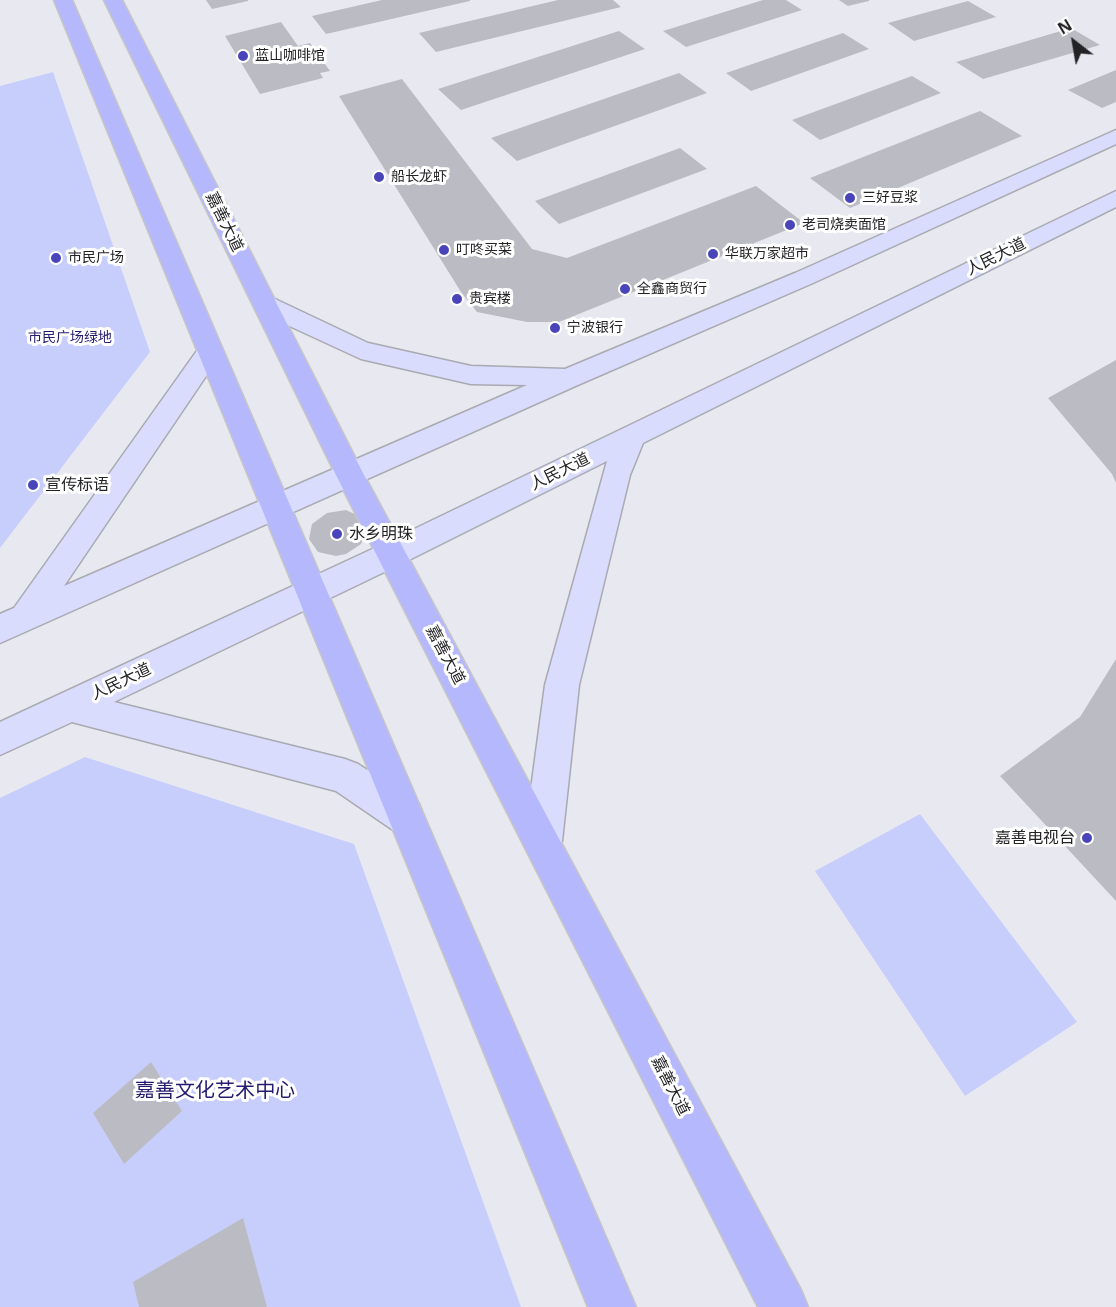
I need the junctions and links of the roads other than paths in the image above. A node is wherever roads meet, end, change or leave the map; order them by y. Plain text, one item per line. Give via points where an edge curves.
1 (63, 0) edge
2 (113, 0) edge
3 (1116, 136) edge
4 (1116, 198) edge
5 (266, 306) junction
6 (210, 351) junction
7 (571, 377) junction
8 (631, 437) junction
9 (351, 475) junction
10 (276, 508) junction
11 (392, 554) junction
12 (311, 592) junction
13 (13, 623) edge
14 (70, 706) junction
15 (0, 739) edge
16 (406, 817) junction
17 (543, 841) junction
18 (612, 1307) edge
19 (784, 1307) edge

1 - 6 main road
2 - 5 main road, 嘉善大道
3 - 7 main road via 804,278
4 - 8 main road, 人民大道
5 - 7 main road via 361,350 471,375
5 - 9 main road, 嘉善大道
6 - 10 main road
6 - 13 main road
7 - 9 main road
8 - 11 main road, 人民大道
8 - 17 main road via 616,475 562,685
9 - 10 main road
9 - 11 main road, 嘉善大道
10 - 12 main road
10 - 13 main road
11 - 12 main road, 人民大道
11 - 17 main road, 嘉善大道
12 - 14 main road, 人民大道
12 - 16 main road
14 - 15 main road, 人民大道
14 - 16 main road via 345,776
16 - 18 main road
17 - 19 main road, 嘉善大道

